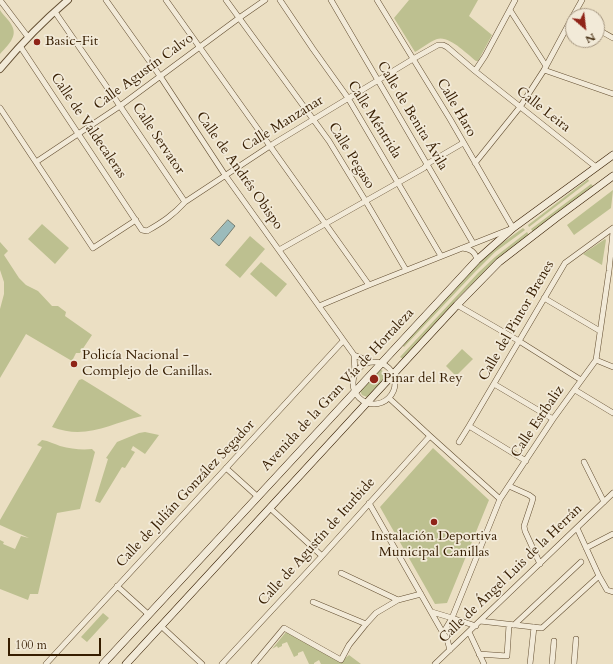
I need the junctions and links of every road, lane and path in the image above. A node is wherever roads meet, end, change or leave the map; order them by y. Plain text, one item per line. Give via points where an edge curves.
1 (0, 0) edge
2 (106, 0) edge
3 (166, 0) edge
4 (226, 0) edge
5 (265, 0) edge
6 (280, 0) edge
7 (331, 0) edge
8 (377, 0) edge
9 (515, 0) edge
10 (65, 1) edge
11 (510, 10) junction
12 (54, 12) junction
13 (239, 18) junction
14 (565, 31) edge
15 (28, 37) junction
16 (20, 46) junction
17 (200, 48) junction
18 (413, 59) junction
19 (545, 68) junction
20 (0, 69) edge
21 (475, 71) junction
22 (160, 76) junction
23 (377, 80) junction
24 (613, 94) edge
25 (348, 98) junction
26 (120, 106) junction
27 (520, 107) junction
28 (0, 108) edge
29 (313, 119) junction
30 (79, 134) junction
31 (463, 143) junction
32 (270, 146) junction
33 (613, 155) edge
34 (36, 162) junction
35 (475, 163) junction
36 (427, 164) junction
37 (596, 167) junction
38 (226, 175) junction
39 (613, 176) edge
40 (398, 182) junction
41 (365, 200) junction
42 (185, 202) junction
43 (136, 220) junction
44 (324, 224) junction
45 (513, 228) junction
46 (613, 228) edge
47 (613, 232) edge
48 (473, 243) junction
49 (461, 248) junction
50 (279, 250) junction
51 (441, 256) junction
52 (477, 260) junction
53 (406, 270) junction
54 (369, 285) junction
55 (544, 298) junction
56 (457, 305) junction
57 (319, 306) junction
58 (600, 331) junction
59 (343, 341) junction
60 (519, 341) junction
61 (354, 355) junction
62 (596, 360) junction
63 (371, 362) junction
64 (381, 363) junction
65 (613, 367) edge
66 (355, 373) junction
67 (393, 375) junction
68 (581, 380) junction
69 (494, 384) junction
70 (575, 390) junction
71 (354, 392) junction
72 (389, 398) junction
73 (366, 404) junction
74 (613, 413) edge
75 (553, 419) junction
76 (469, 426) junction
77 (430, 436) junction
78 (459, 442) dead end
79 (526, 460) junction
80 (584, 462) dead end
81 (226, 468) junction
82 (509, 486) junction
83 (613, 493) edge
84 (258, 497) junction
85 (500, 499) junction
86 (604, 502) junction
87 (369, 503) junction
88 (270, 508) junction
89 (577, 528) junction
90 (613, 534) edge
91 (586, 548) junction
92 (322, 556) junction
93 (581, 562) dead end
94 (540, 564) junction
95 (341, 573) dead end
96 (599, 576) junction
97 (117, 586) junction
98 (613, 592) edge
99 (420, 594) junction
100 (398, 600) junction
101 (314, 602) dead end
102 (432, 612) junction
103 (149, 615) junction
104 (452, 618) junction
105 (480, 621) junction
106 (366, 624) junction
107 (511, 625) junction
108 (161, 626) junction
109 (476, 626) junction
110 (534, 628) junction
111 (469, 632) junction
112 (443, 633) junction
113 (576, 639) dead end
114 (554, 641) dead end
115 (450, 650) junction
116 (479, 654) junction
117 (46, 664) edge
118 (102, 664) edge
119 (126, 664) edge
120 (202, 664) edge
121 (222, 664) edge
122 (254, 664) edge
123 (436, 664) edge
124 (484, 664) edge
125 (530, 664) edge
126 (552, 664) edge
127 (574, 664) edge

1 - 15 street
2 - 22 street, Calle de Andrés Obispo
3 - 17 street
4 - 13 street, Calle Pegaso
5 - 13 street, Calle Agustín Calvo
6 - 25 street, Calle Méntrida
7 - 23 street, Calle de Benita Ávila
8 - 18 street, Calle Haro
9 - 11 street
10 - 12 street
11 - 19 street
11 - 21 street
12 - 15 street
12 - 26 street, Calle Servator
13 - 17 street, Calle Agustín Calvo
13 - 29 street, Calle Pegaso
14 - 19 street
15 - 16 street
16 - 20 street
16 - 30 street, Calle de Valdecaleras
17 - 22 street, Calle Agustín Calvo
17 - 32 street
18 - 21 street, Calle Leira via 443,45
18 - 23 street, Calle Manzanar
18 - 31 street, Calle Haro
19 - 24 street
19 - 27 street
21 - 27 street, Calle Leira
22 - 26 street, Calle Agustín Calvo
22 - 38 street, Calle de Andrés Obispo
23 - 25 street, Calle Manzanar
23 - 36 street, Calle de Benita Ávila
25 - 29 street, Calle Manzanar
25 - 40 street, Calle Méntrida
26 - 30 street, Calle Agustín Calvo
26 - 42 street, Calle Servator
27 - 35 street
27 - 37 street, Calle Leira
28 - 34 street
29 - 32 street, Calle Manzanar
29 - 41 street, Calle Pegaso
30 - 34 street, Calle Agustín Calvo
30 - 43 street, Calle de Valdecaleras
31 - 35 street, Calle Haro
31 - 36 street
32 - 38 street, Calle Manzanar
32 - 44 street
33 - 37 main road, Avenida de la Gran Vía de Hortaleza
34 - 43 street via 93,248
35 - 45 street, Calle Haro
36 - 40 street
36 - 48 street, Calle de Benita Ávila
37 - 45 main road, Avenida de la Gran Vía de Hortaleza
38 - 42 street, Calle Manzanar
38 - 50 street, Calle de Andrés Obispo
39 - 56 main road via 499,262
40 - 41 street
40 - 51 street, Calle Méntrida
41 - 44 street
41 - 53 street, Calle Pegaso
42 - 43 street, Calle Manzanar via 166,220 147,231 142,230
44 - 50 street
44 - 54 street
45 - 48 street
45 - 52 main road, Avenida de la Gran Vía de Hortaleza
46 - 55 street, Calle del Pintor Brenes via 565,263
47 - 58 street, Calle Estíbaliz
48 - 49 street
49 - 51 street
49 - 52 street via 469,249
50 - 57 street, Calle de Andrés Obispo
51 - 53 street
52 - 64 main road, Avenida de la Gran Vía de Hortaleza
53 - 54 street
54 - 57 street
55 - 58 street
55 - 60 street, Calle del Pintor Brenes
56 - 60 street
56 - 67 main road
57 - 59 street, Calle de Andrés Obispo
58 - 62 street, Calle Estíbaliz
59 - 61 street, Calle de Andrés Obispo
59 - 81 street, Calle de Julián González Segador
60 - 68 street
60 - 69 street, Calle del Pintor Brenes
61 - 63 street, Calle de Andrés Obispo
61 - 66 street
62 - 65 street
62 - 68 street, Calle Estíbaliz
63 - 64 street, Calle de Andrés Obispo
63 - 66 street via 363,364
64 - 67 street
64 - 71 main road, Avenida de la Gran Vía de Hortaleza
66 - 71 street via 352,382
67 - 72 street via 395,389
67 - 73 main road
68 - 70 street, Calle Estíbaliz
69 - 75 street
69 - 76 street, Calle del Pintor Brenes
70 - 74 street
70 - 75 street, Calle Estíbaliz
71 - 73 street
71 - 84 main road, Avenida de la Gran Vía de Hortaleza
72 - 73 street via 379,404
72 - 77 street
73 - 88 main road
75 - 79 street, Calle Estíbaliz
76 - 78 street, Calle del Pintor Brenes
76 - 79 street
77 - 85 street
77 - 87 street, Calle de Agustín de Iturbide
79 - 82 street, Calle Estíbaliz
80 - 86 street, Calle de Ángel Luis de la Herrán
81 - 84 street
81 - 97 street, Calle de Julián González Segador
82 - 85 street, Calle Estíbaliz
82 - 94 street via 533,498 524,526
83 - 86 street, Calle de Ángel Luis de la Herrán
84 - 103 main road, Avenida de la Gran Vía de Hortaleza
85 - 104 street, Calle Estíbaliz
86 - 89 street, Calle de Ángel Luis de la Herrán
87 - 92 street, Calle de Agustín de Iturbide
87 - 99 street
88 - 92 street
88 - 108 main road
89 - 91 street
89 - 94 street, Calle de Ángel Luis de la Herrán
90 - 91 street
91 - 96 street
92 - 121 street, Calle de Agustín de Iturbide
93 - 107 street
94 - 105 street, Calle de Ángel Luis de la Herrán
95 - 100 street
96 - 98 street via 606,590
96 - 110 street via 542,628
97 - 103 street
97 - 117 street, Calle de Julián González Segador
99 - 100 street
99 - 102 street
100 - 106 street via 376,613
101 - 106 street
102 - 104 street
102 - 112 street
103 - 118 main road, Avenida de la Gran Vía de Hortaleza
104 - 109 street
104 - 112 street, Calle Estíbaliz
105 - 107 street
105 - 109 street, Calle de Ángel Luis de la Herrán
106 - 122 street via 341,660 284,628
107 - 110 street
107 - 116 street via 507,656
108 - 119 main road
108 - 120 street
109 - 111 street, Calle de Ángel Luis de la Herrán
110 - 125 street
111 - 115 street, Calle de Ángel Luis de la Herrán
111 - 116 street
112 - 115 street
113 - 127 street
114 - 126 street
115 - 123 street, Calle de Ángel Luis de la Herrán
116 - 124 street

